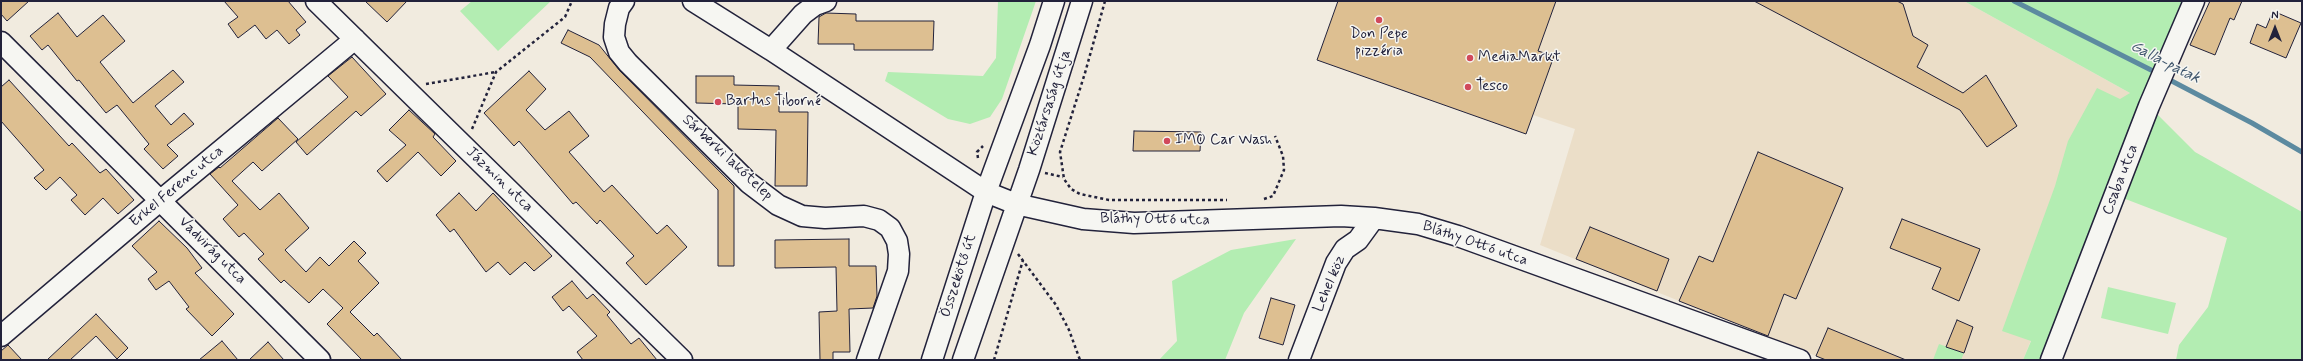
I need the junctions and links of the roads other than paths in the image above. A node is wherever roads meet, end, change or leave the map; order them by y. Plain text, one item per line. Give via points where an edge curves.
1 (316, 1) edge
2 (624, 1) edge
3 (692, 1) edge
4 (826, 1) edge
5 (1054, 1) edge
6 (1082, 1) edge
7 (2188, 4) edge
8 (354, 39) junction
9 (1, 42) edge
10 (771, 50) junction
11 (986, 192) junction
12 (160, 200) junction
13 (1016, 204) junction
14 (1374, 218) junction
15 (1, 336) edge
16 (320, 360) edge
17 (682, 360) edge
18 (867, 360) edge
19 (932, 360) edge
20 (963, 360) edge
21 (1299, 360) edge
22 (1800, 360) edge
23 (2051, 360) edge

1 - 8 street, Jázmin utca
2 - 18 street, Sárberki lakótelep via 619,8 615,24 614,37 619,52 749,183 778,205 802,216 864,216 879,220 890,228 897,241 898,271
3 - 10 street, Bláthy Ottó utca
4 - 10 street via 803,14
5 - 11 street, Köztársaság útja
6 - 13 street, Köztársaság útja
7 - 23 street, Csaba utca via 2163,75
8 - 12 street, Erkel Ferenc utca
8 - 17 street, Jázmin utca
9 - 12 street, Vadvirág utca
10 - 11 street, Bláthy Ottó utca
11 - 13 street, Bláthy Ottó utca
11 - 19 street, Összekötő út
12 - 15 street, Erkel Ferenc utca
12 - 16 street, Vadvirág utca
13 - 14 street, Bláthy Ottó utca via 1083,219 1134,223 1294,216
13 - 20 street, Összekötő út
14 - 21 street, Lehel köz via 1358,240 1345,249 1336,263
14 - 22 street, Bláthy Ottó utca via 1418,224 1458,236

